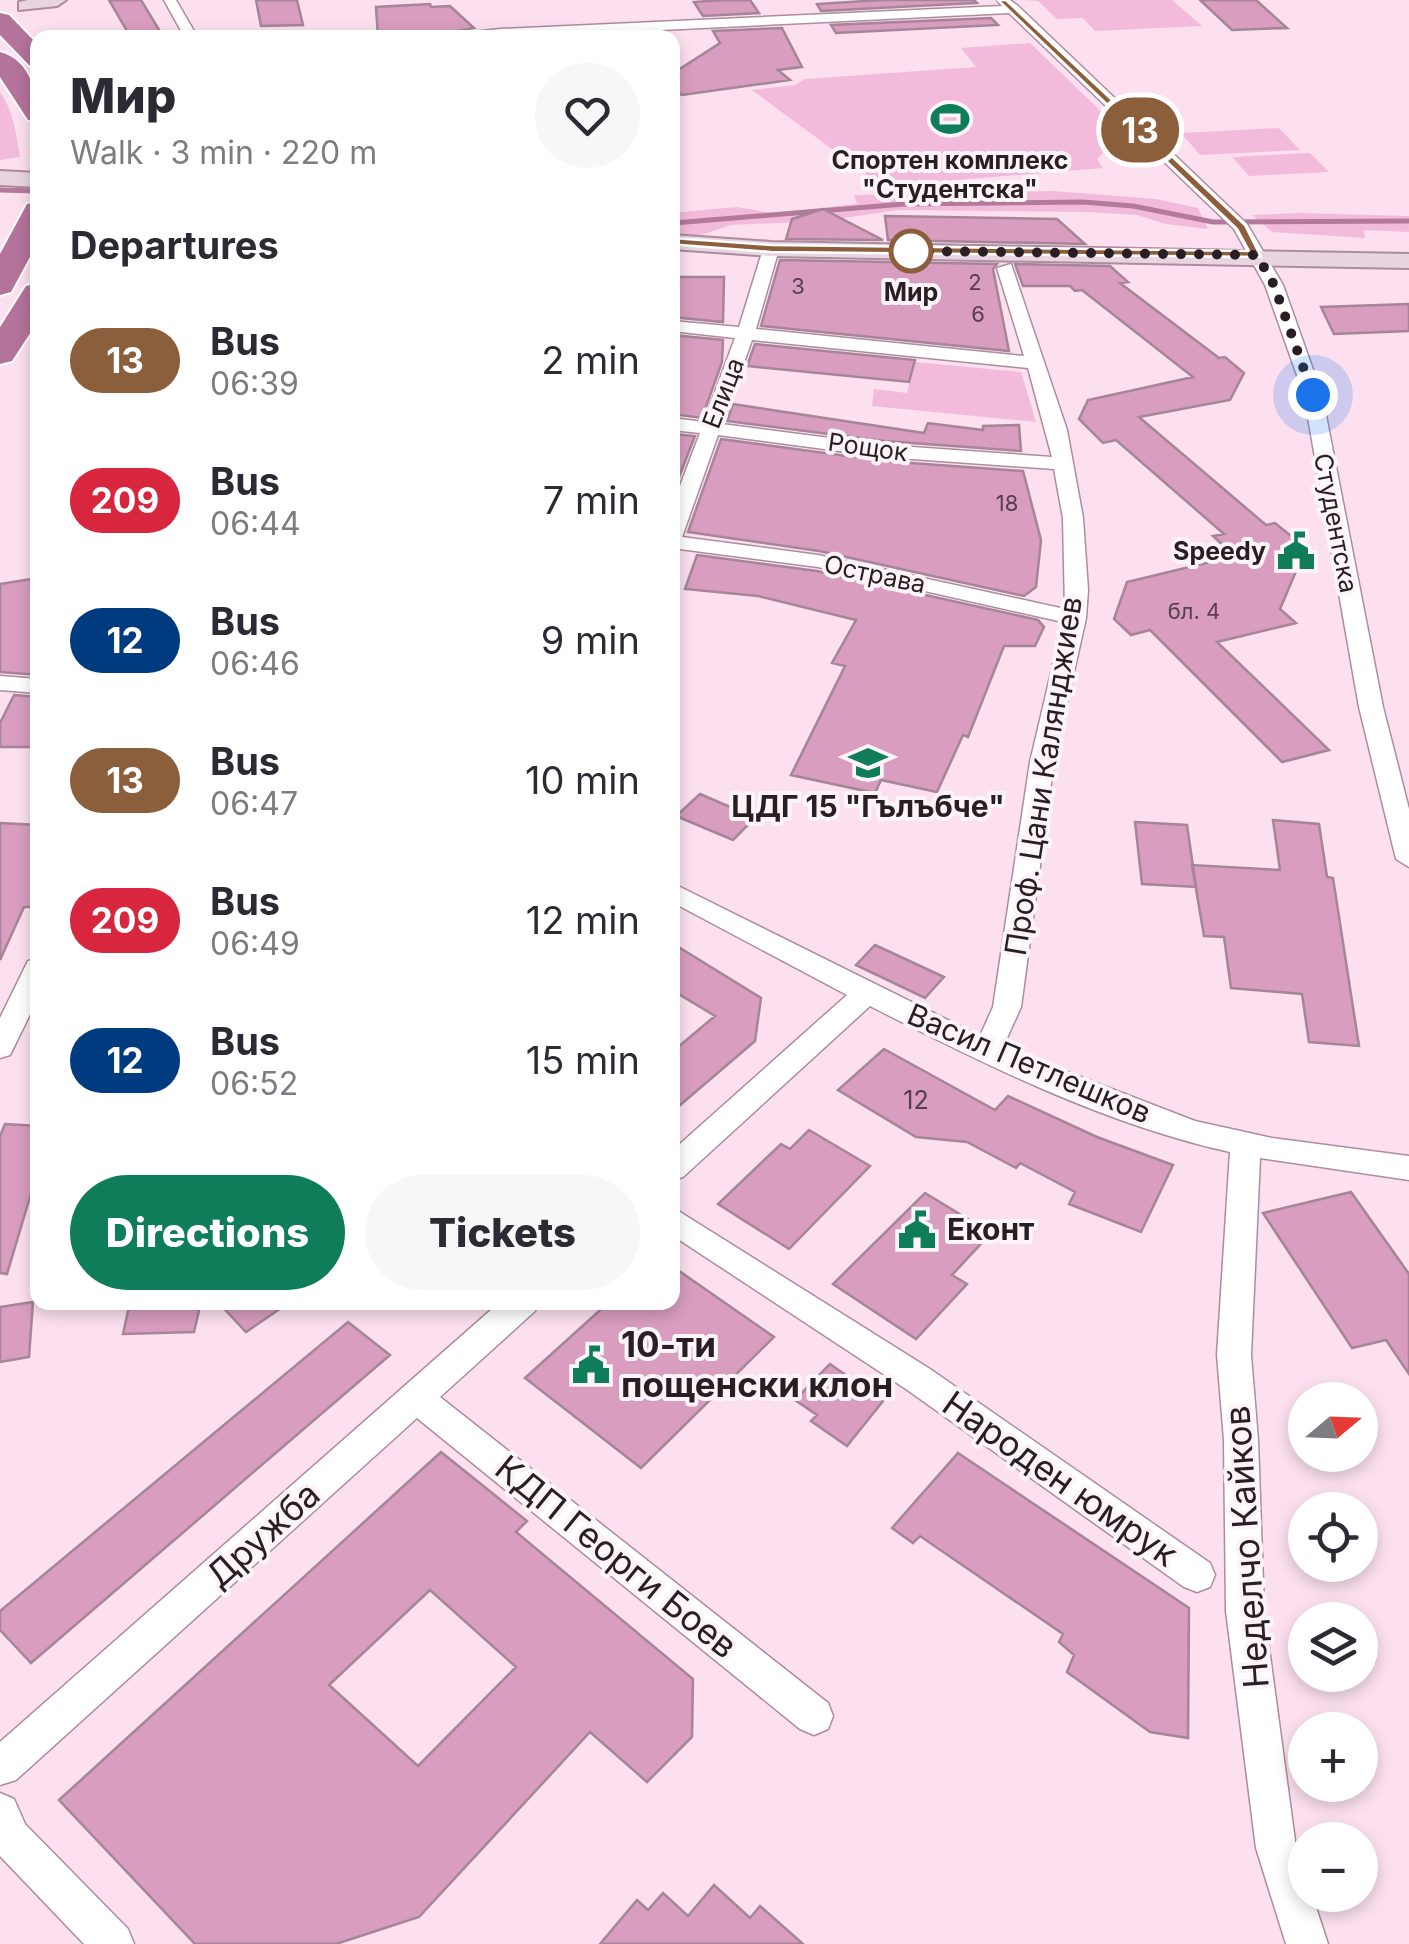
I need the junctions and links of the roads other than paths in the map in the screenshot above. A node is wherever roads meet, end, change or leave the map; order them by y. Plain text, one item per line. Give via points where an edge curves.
1 (57, 0) edge
2 (170, 0) edge
3 (1008, 4) edge
4 (26, 6) joint
5 (0, 10) edge
6 (0, 20) edge
7 (187, 30) edge
8 (538, 30) edge
9 (30, 48) edge
10 (0, 60) edge
11 (30, 100) edge
12 (0, 168) edge
13 (30, 170) edge
14 (0, 178) edge
15 (30, 180) edge
16 (30, 221) edge
17 (680, 245) edge
18 (771, 249) junction
19 (8, 252) edge
20 (1257, 255) junction
21 (1409, 260) edge
22 (1005, 268) dead end
23 (0, 284) edge
24 (30, 308) edge
25 (680, 327) edge
26 (746, 332) junction
27 (0, 354) edge
28 (1034, 363) junction
29 (680, 425) edge
30 (710, 428) junction
31 (1064, 464) junction
32 (680, 516) edge
33 (680, 540) edge
34 (1075, 618) junction
35 (0, 683) edge
36 (30, 685) edge
37 (1409, 858) edge
38 (680, 895) edge
39 (30, 985) edge
40 (867, 994) junction
41 (0, 1048) edge
42 (988, 1049) junction
43 (1246, 1144) junction
44 (680, 1161) edge
45 (1409, 1168) edge
46 (680, 1224) edge
47 (514, 1310) edge
48 (417, 1398) junction
49 (1197, 1576) dead end
50 (814, 1716) dead end
51 (1, 1773) edge
52 (5, 1826) edge
53 (113, 1944) edge
54 (1307, 1944) edge

1 - 4 street
2 - 7 street
3 - 8 street via 739,24
3 - 20 street, Студентска via 1241,227
4 - 5 highway
6 - 9 highway
10 - 11 highway
12 - 13 street
14 - 15 street
16 - 19 highway
17 - 18 street
18 - 20 street
18 - 26 street, Елица
19 - 23 highway
20 - 21 street
20 - 37 street, Студентска via 1313,395 1371,706
22 - 28 street, Проф. Цани Калянджиев
24 - 27 highway
25 - 26 street
26 - 28 street
26 - 30 street, Елица
28 - 31 street, Проф. Цани Калянджиев
29 - 30 street, Рощок
30 - 31 street, Рощок via 884,451
30 - 32 street, Елица
31 - 34 street, Проф. Цани Калянджиев via 1073,518
33 - 34 street, Острава via 818,561
34 - 42 street, Проф. Цани Калянджиев via 1042,762 1007,1007
35 - 36 street
38 - 40 street, Васил Петлешков
39 - 41 street
40 - 42 street, Васил Петлешков
40 - 44 street
42 - 43 street, Васил Петлешков via 1136,1112
43 - 45 street, Васил Петлешков
43 - 54 street, Неделчо Кайков via 1234,1355 1245,1611 1276,1848
46 - 49 street, Народен юмрук via 932,1389
47 - 48 street, Дружба
48 - 50 street, КДП Георги Боев
48 - 51 street, Дружба
52 - 53 street

